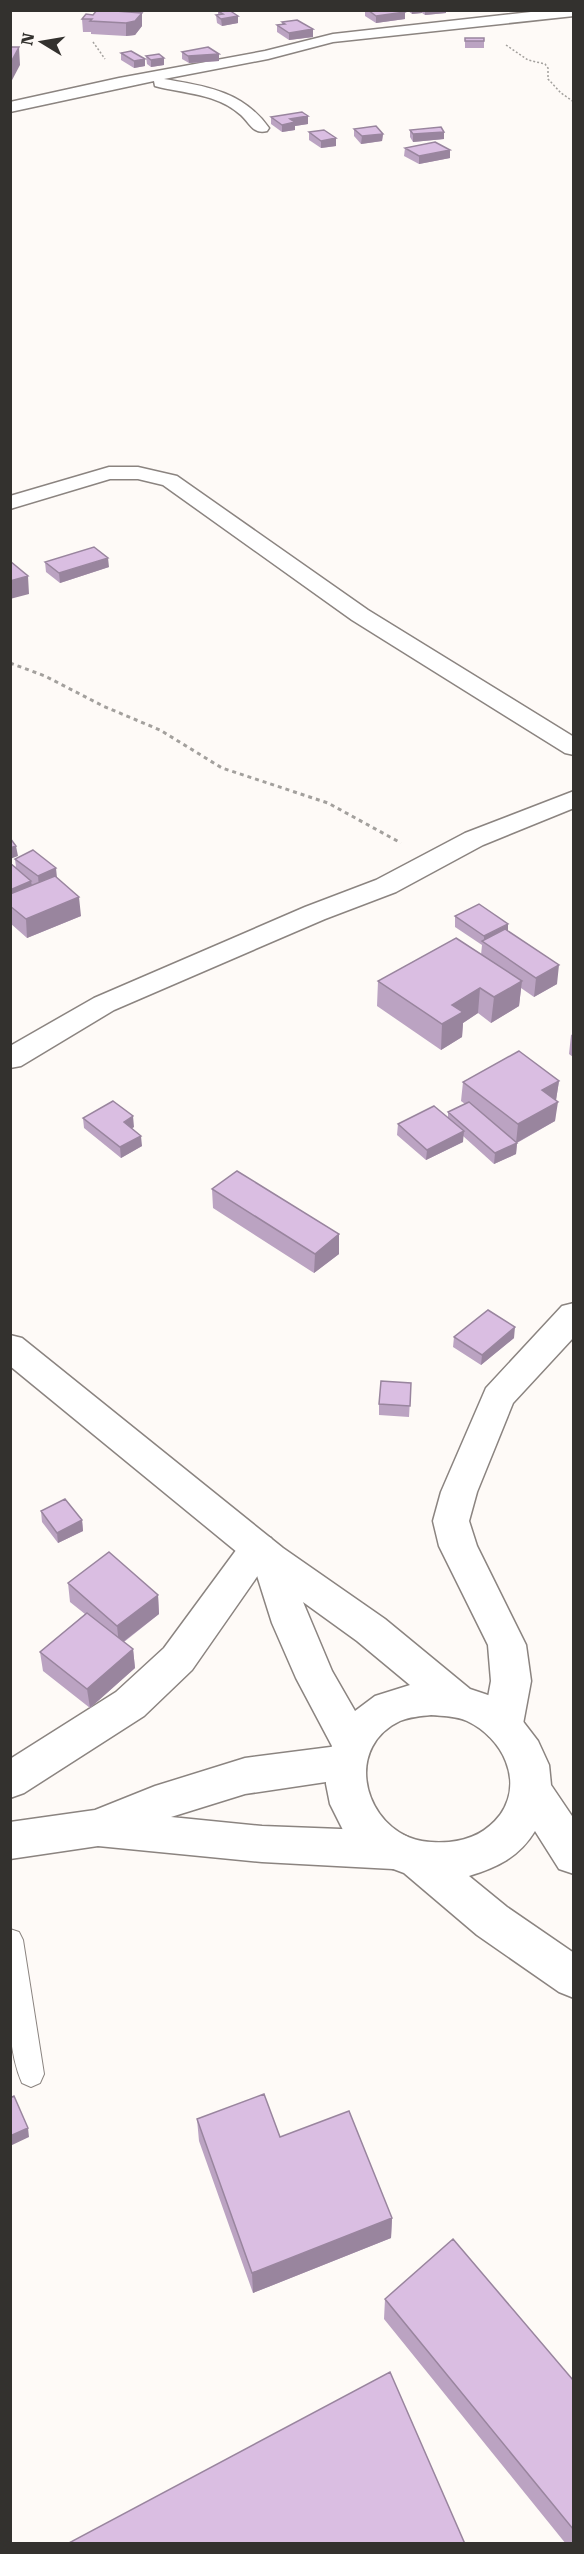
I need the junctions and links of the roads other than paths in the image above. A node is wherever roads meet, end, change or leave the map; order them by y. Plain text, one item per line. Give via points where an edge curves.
1 (481, 10) edge
2 (573, 12) edge
3 (502, 19) junction
4 (140, 79) junction
5 (10, 107) edge
6 (261, 128) dead end
7 (10, 503) edge
8 (573, 748) edge
9 (573, 799) edge
10 (10, 1059) edge
11 (573, 1315) edge
12 (10, 1347) edge
13 (264, 1553) junction
14 (457, 1701) junction
15 (502, 1724) junction
16 (349, 1753) junction
17 (10, 1781) edge
18 (531, 1789) junction
19 (97, 1828) junction
20 (10, 1841) edge
21 (406, 1855) junction
22 (573, 1856) edge
23 (10, 1940) edge
24 (573, 1978) edge
25 (31, 2074) dead end

1 - 3 street
2 - 3 street
3 - 4 street via 333,38 268,56
4 - 5 street
4 - 6 street via 223,96 235,101
7 - 8 street via 109,473 138,473 170,480 360,615
9 - 10 street via 474,839 386,886 104,1004
11 - 15 street via 498,1397 451,1521 458,1546 507,1645 511,1682
12 - 13 street
13 - 14 street via 371,1630
13 - 16 street
13 - 17 street via 178,1659 130,1704
14 - 15 street via 482,1710
14 - 16 street via 431,1698 384,1711 366,1725
15 - 18 street via 519,1743 528,1765
16 - 19 street via 245,1776 155,1804
16 - 21 street via 345,1787 354,1811 370,1833
18 - 21 street via 525,1811 513,1831 495,1847 446,1862
18 - 22 street
19 - 20 street
19 - 21 street
21 - 24 street
23 - 25 lane

